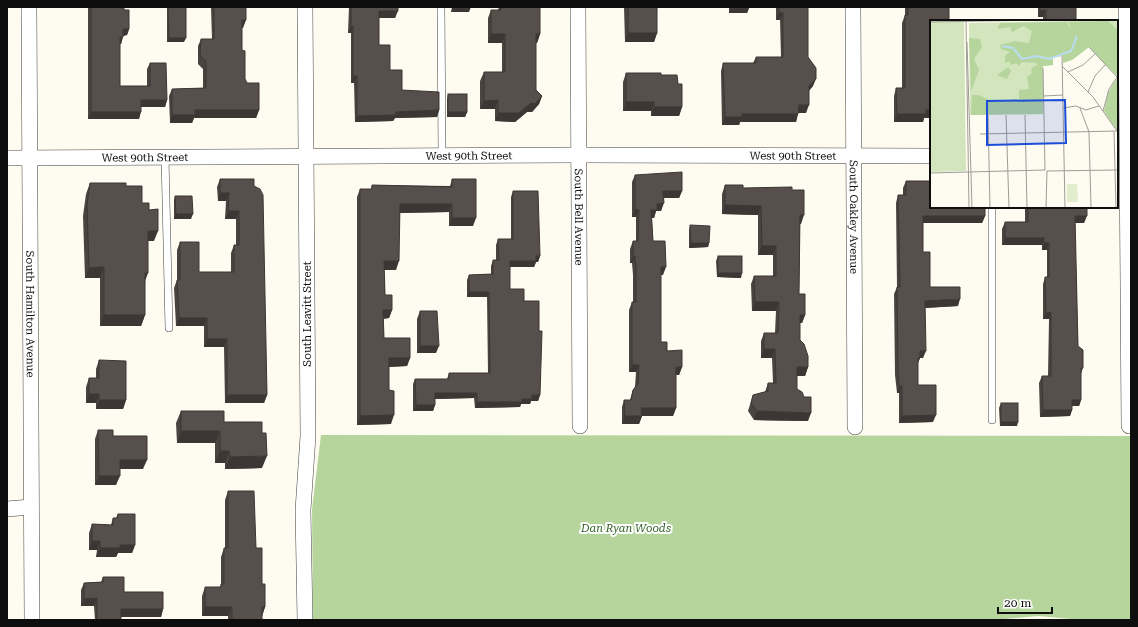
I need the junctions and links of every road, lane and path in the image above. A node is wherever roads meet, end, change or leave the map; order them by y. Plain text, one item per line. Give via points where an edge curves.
1 (29, 7) edge
2 (305, 7) edge
3 (441, 7) edge
4 (578, 7) edge
5 (853, 7) edge
6 (1126, 7) edge
7 (442, 155) junction
8 (579, 155) junction
9 (166, 156) junction
10 (306, 156) junction
11 (854, 156) junction
12 (930, 156) edge
13 (1125, 157) edge
14 (7, 158) edge
15 (30, 158) junction
16 (992, 208) edge
17 (169, 328) dead end
18 (992, 420) dead end
19 (580, 426) dead end
20 (1129, 426) dead end
21 (855, 427) dead end
22 (31, 507) junction
23 (7, 508) edge
24 (32, 620) edge
25 (305, 620) edge

1 - 15 street, South Hamilton Avenue
2 - 10 street, South Leavitt Street
3 - 7 lane
4 - 8 street, South Bell Avenue
5 - 11 street, South Oakley Avenue
6 - 13 street
7 - 8 street, West 90th Street
7 - 10 street, West 90th Street
8 - 11 street, West 90th Street
8 - 19 street, South Bell Avenue
9 - 10 street, West 90th Street
9 - 15 street, West 90th Street
9 - 17 lane
10 - 25 street, South Leavitt Street via 308,436 303,510
11 - 12 street, West 90th Street
11 - 21 street, South Oakley Avenue
13 - 20 street
14 - 15 street, West 90th Street
15 - 22 street, South Hamilton Avenue
16 - 18 lane
22 - 23 street
22 - 24 street, South Hamilton Avenue

